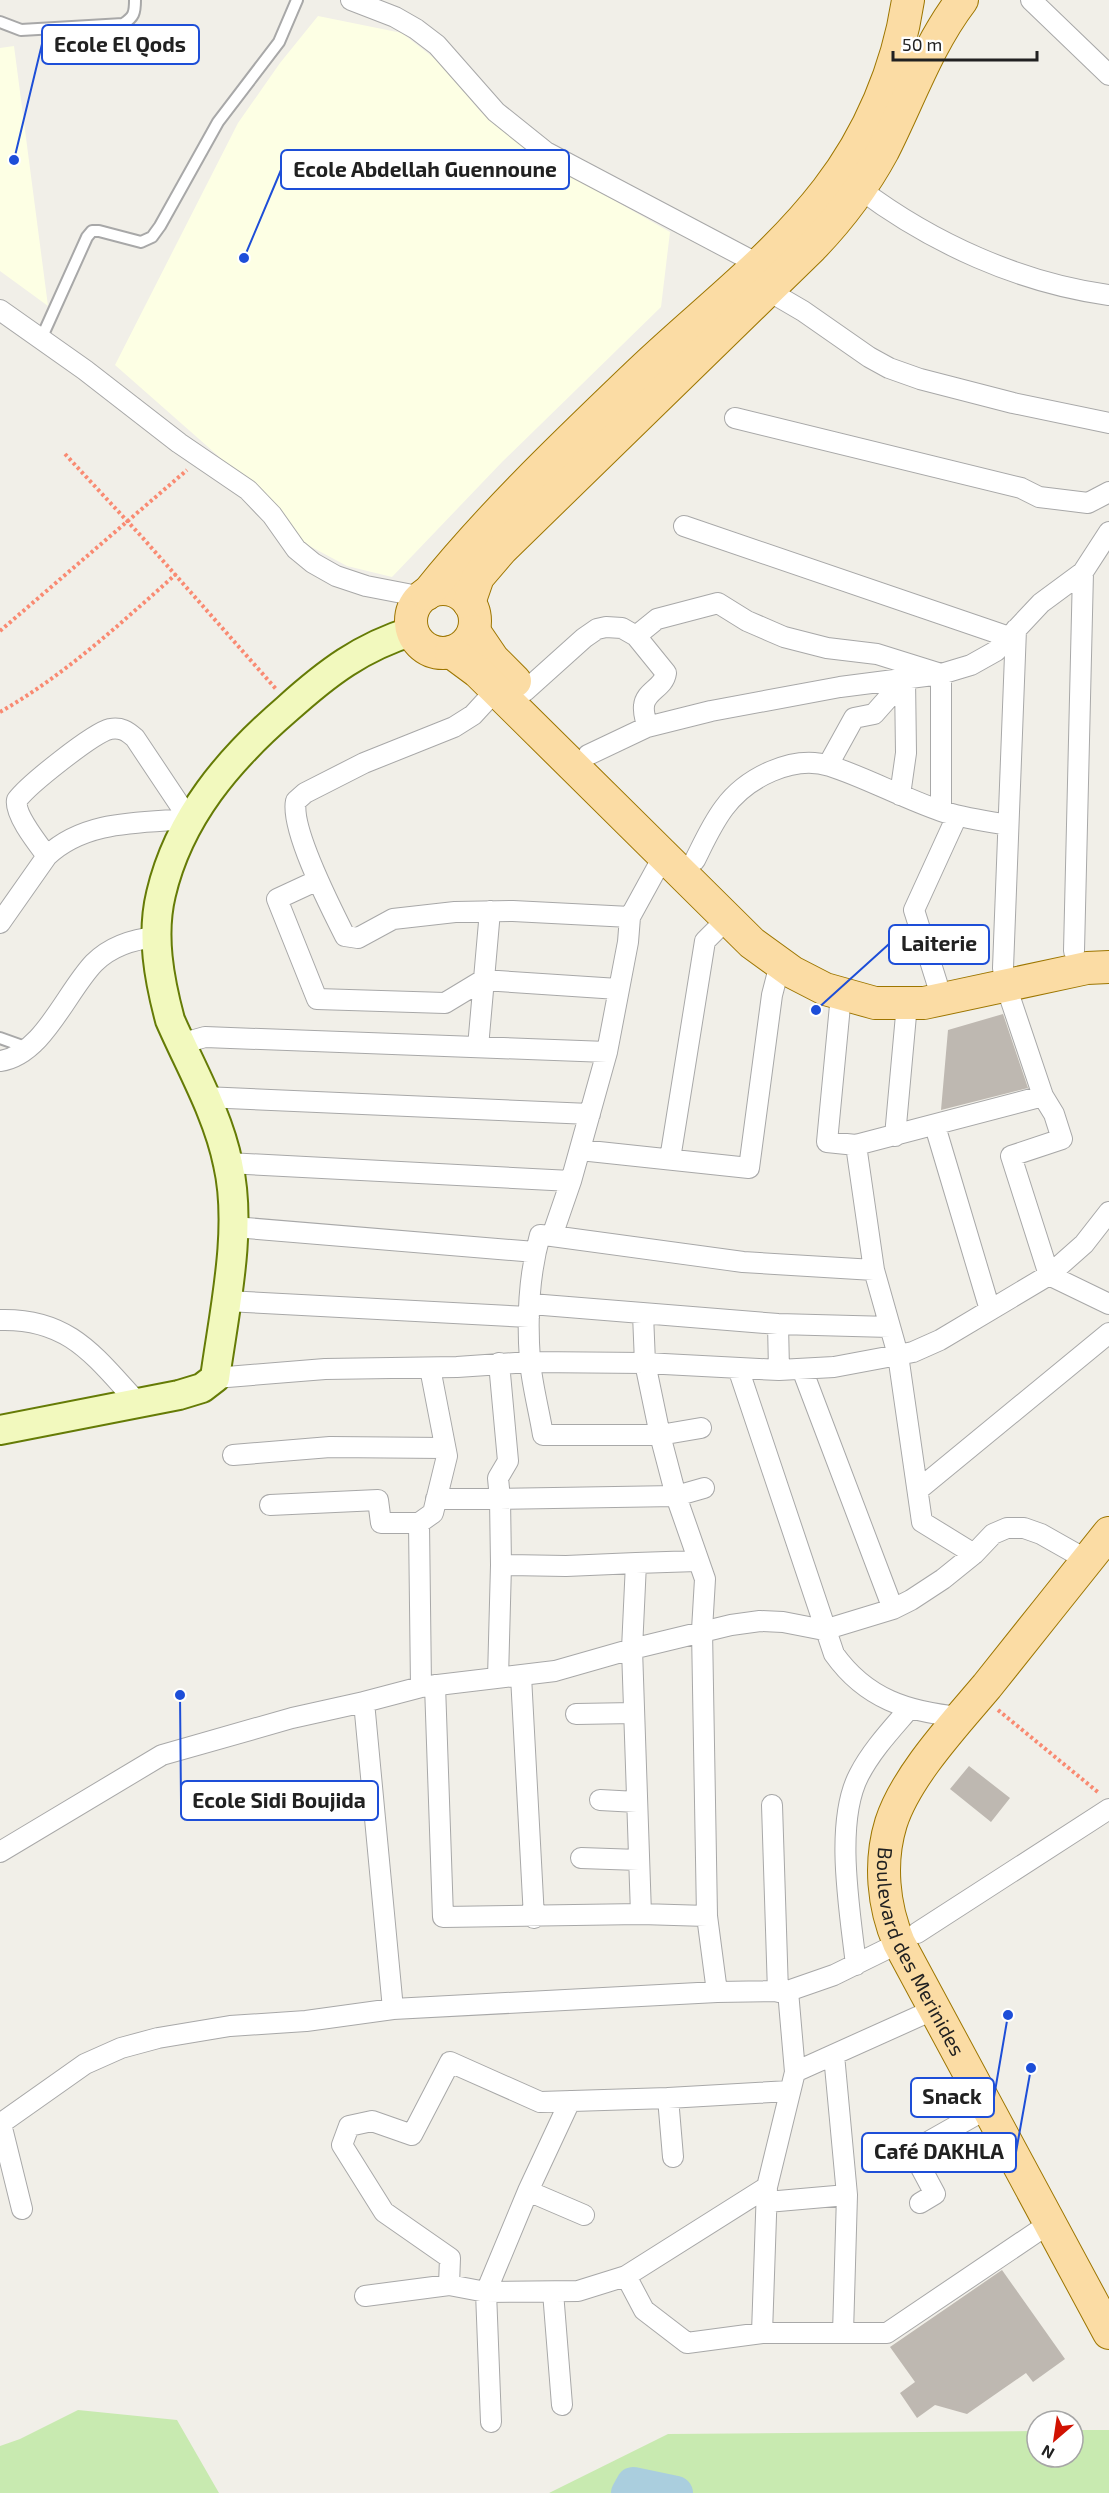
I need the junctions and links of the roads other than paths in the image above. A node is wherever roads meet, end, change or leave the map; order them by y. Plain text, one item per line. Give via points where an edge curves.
1 (135, 0) edge
2 (297, 0) edge
3 (351, 0) edge
4 (908, 0) edge
5 (962, 0) edge
6 (1031, 0) edge
7 (374, 4) edge
8 (0, 22) edge
9 (1109, 75) edge
10 (860, 189) junction
11 (763, 277) junction
12 (1109, 295) edge
13 (0, 310) edge
14 (41, 339) junction
15 (735, 418) dead end
16 (1109, 423) edge
17 (1109, 492) edge
18 (684, 526) dead end
19 (1109, 532) edge
20 (1083, 572) junction
21 (425, 596) junction
22 (472, 617) junction
23 (414, 631) junction
24 (1012, 633) junction
25 (636, 636) junction
26 (451, 652) junction
27 (941, 674) junction
28 (905, 679) junction
29 (511, 691) junction
30 (647, 727) junction
31 (588, 755) junction
32 (828, 765) junction
33 (900, 795) junction
34 (949, 813) junction
35 (189, 819) junction
36 (1008, 825) junction
37 (664, 855) junction
38 (47, 856) junction
39 (695, 860) junction
40 (318, 880) junction
41 (490, 911) junction
42 (630, 917) junction
43 (727, 919) junction
44 (0, 923) edge
45 (157, 937) junction
46 (1109, 949) edge
47 (1074, 951) junction
48 (780, 964) junction
49 (1109, 967) edge
50 (1005, 976) junction
51 (483, 980) junction
52 (937, 983) junction
53 (618, 989) junction
54 (841, 995) junction
55 (907, 1004) junction
56 (0, 1038) edge
57 (180, 1044) junction
58 (478, 1047) junction
59 (28, 1048) junction
60 (606, 1052) junction
61 (0, 1061) edge
62 (1043, 1096) junction
63 (204, 1097) junction
64 (590, 1114) junction
65 (935, 1126) junction
66 (895, 1136) junction
67 (856, 1145) junction
68 (580, 1150) junction
69 (670, 1159) junction
70 (228, 1163) junction
71 (571, 1181) junction
72 (1109, 1212) edge
73 (234, 1227) junction
74 (552, 1236) junction
75 (535, 1252) junction
76 (874, 1270) junction
77 (1049, 1275) junction
78 (226, 1301) junction
79 (1109, 1304) edge
80 (530, 1310) junction
81 (990, 1310) junction
82 (643, 1314) junction
83 (0, 1320) edge
84 (778, 1324) junction
85 (890, 1327) junction
86 (1109, 1333) edge
87 (898, 1355) junction
88 (530, 1362) junction
89 (499, 1363) junction
90 (645, 1363) junction
91 (430, 1368) junction
92 (738, 1368) junction
93 (802, 1369) junction
94 (779, 1370) junction
95 (215, 1378) junction
96 (138, 1403) junction
97 (701, 1428) dead end
98 (0, 1430) edge
99 (660, 1435) junction
100 (444, 1448) junction
101 (233, 1455) dead end
102 (704, 1488) dead end
103 (918, 1490) junction
104 (676, 1496) junction
105 (436, 1499) junction
106 (500, 1499) junction
107 (270, 1505) dead end
108 (419, 1523) junction
109 (1109, 1533) edge
110 (974, 1554) junction
111 (697, 1561) junction
112 (1098, 1561) edge
113 (636, 1563) junction
114 (501, 1565) junction
115 (893, 1609) junction
116 (702, 1630) junction
117 (824, 1630) junction
118 (632, 1649) junction
119 (521, 1676) junction
120 (498, 1678) junction
121 (428, 1686) junction
122 (364, 1702) junction
123 (909, 1709) junction
124 (634, 1713) junction
125 (576, 1714) dead end
126 (961, 1717) junction
127 (600, 1800) dead end
128 (637, 1802) junction
129 (1105, 1802) edge
130 (772, 1805) dead end
131 (0, 1852) edge
132 (581, 1858) dead end
133 (639, 1860) junction
134 (641, 1914) junction
135 (707, 1916) junction
136 (534, 1917) junction
137 (908, 1938) junction
138 (856, 1965) junction
139 (717, 1992) junction
140 (783, 1992) junction
141 (393, 2009) junction
142 (935, 2009) junction
143 (834, 2055) junction
144 (793, 2082) junction
145 (668, 2098) junction
146 (570, 2101) junction
147 (988, 2108) junction
148 (0, 2124) edge
149 (673, 2157) dead end
150 (528, 2191) junction
151 (767, 2195) junction
152 (847, 2195) junction
153 (920, 2203) dead end
154 (22, 2209) dead end
155 (584, 2216) dead end
156 (1050, 2223) junction
157 (626, 2276) junction
158 (449, 2285) junction
159 (486, 2292) junction
160 (553, 2292) junction
161 (1109, 2292) edge
162 (365, 2296) dead end
163 (843, 2332) junction
164 (762, 2333) junction
165 (1109, 2333) edge
166 (562, 2405) dead end
167 (491, 2422) dead end

1 - 8 lane via 132,19 123,24 21,30
2 - 14 lane via 279,42 218,122 152,237 141,243 92,231
3 - 7 street
4 - 11 main road via 891,70 873,113 848,160
5 - 10 main road via 941,28
6 - 9 street
7 - 11 street via 437,45 496,112 546,152
10 - 11 main road via 825,233
10 - 12 street via 921,228 994,263 1056,285
11 - 16 street via 803,311 889,368 1013,403
11 - 21 main road via 642,371 476,534
11 - 22 main road via 502,549 478,578
13 - 14 street
14 - 21 street via 258,498 296,549 313,562 336,576 366,586
15 - 17 street via 1021,488 1039,497 1088,503
18 - 24 street
19 - 20 street
20 - 24 street via 1041,603
20 - 47 street
21 - 22 main road via 437,590 462,595
21 - 23 main road via 412,616
22 - 26 main road via 464,646
22 - 29 main road
23 - 26 main road via 428,649
23 - 35 street via 363,650 291,705 235,759
24 - 27 street via 989,657
24 - 36 street
25 - 27 street via 657,619 718,603 784,637 827,648 877,654
25 - 29 street via 614,626 597,629
25 - 30 street via 666,673 664,681 645,702
26 - 29 main road
27 - 28 street
27 - 34 street
28 - 30 street via 775,698
28 - 32 street via 874,714 854,718
28 - 33 street via 906,753
29 - 31 main road
29 - 37 main road
29 - 40 street via 454,727 364,763 296,801 295,817
30 - 31 street
31 - 39 main road
32 - 33 street
32 - 39 street via 790,765 745,788 718,817
33 - 34 street
34 - 36 street
34 - 52 street via 914,910
35 - 38 street via 93,830 75,836
35 - 38 street via 135,738 126,730 103,731 17,800 20,814
35 - 45 street via 160,895
36 - 50 street
37 - 42 street
37 - 43 main road
38 - 44 street
39 - 52 main road via 769,932 832,972 876,984
40 - 41 street via 345,936 351,938 393,919
40 - 51 street via 277,899 317,999 445,1003
41 - 42 street
41 - 51 street
42 - 53 street
43 - 48 main road
43 - 69 street via 705,941
45 - 57 street via 166,1004
45 - 59 street via 128,942 95,962
46 - 47 main road
47 - 50 main road
48 - 54 main road
48 - 69 street via 772,995 749,1168
49 - 50 main road
50 - 52 main road
50 - 55 main road via 944,1000
50 - 62 street
51 - 53 street
51 - 58 street
53 - 60 street
54 - 55 main road via 875,1003
54 - 67 street via 827,1142
55 - 66 street
56 - 59 lane
57 - 58 street via 205,1037
57 - 63 street
58 - 60 street
59 - 61 street via 12,1059
60 - 64 street
62 - 65 street
62 - 77 street via 1062,1139 1011,1156
63 - 64 street
63 - 70 street
64 - 68 street
65 - 66 street
65 - 81 street
66 - 67 street
67 - 76 street
68 - 69 street
68 - 71 street
70 - 71 street
70 - 73 street
71 - 74 street
72 - 77 street via 1084,1244
73 - 75 street
73 - 78 street
74 - 75 street via 540,1235
74 - 76 street via 743,1262
75 - 80 street
76 - 85 street
77 - 79 street
77 - 81 street
78 - 80 street
78 - 95 street
80 - 82 street
80 - 88 street
81 - 87 street via 940,1340 913,1353
82 - 84 street
82 - 90 street
83 - 96 street via 25,1319 69,1335
84 - 85 street
84 - 94 street
85 - 87 street
86 - 103 street
87 - 93 street
87 - 103 street
88 - 89 street
88 - 90 street
88 - 99 street via 543,1435
89 - 91 street
89 - 106 street via 508,1461 498,1478
90 - 92 street
90 - 99 street
91 - 95 street via 325,1369
91 - 100 street
92 - 94 street
92 - 117 street
93 - 94 street
93 - 115 street
95 - 96 street via 202,1388
96 - 98 street
97 - 99 street
99 - 104 street
100 - 101 street via 330,1447
100 - 105 street via 447,1456
102 - 104 street
103 - 110 street via 922,1522
104 - 106 street
104 - 111 street
105 - 106 street
105 - 108 street via 432,1513
106 - 114 street
107 - 108 street via 378,1500 381,1522
108 - 121 street
109 - 112 main road, Boulevard des Merinides
110 - 112 street via 993,1533 1024,1528
110 - 115 street via 928,1590
111 - 113 street
111 - 116 street via 705,1579
112 - 126 main road, Boulevard des Merinides
112 - 137 main road, Boulevard des Merinides via 913,1817 906,1845 904,1887 910,1918
113 - 114 street
113 - 118 street
114 - 120 street
115 - 117 street
116 - 117 street via 760,1621
116 - 118 street
116 - 135 street
117 - 123 street via 834,1654 855,1678 875,1694
118 - 119 street via 555,1671
118 - 124 street
119 - 120 street
119 - 136 street
120 - 121 street
121 - 122 street
121 - 136 street via 443,1917
122 - 131 street via 162,1755
122 - 141 street
123 - 126 street
123 - 138 street via 875,1748 850,1797 846,1820 848,1894
124 - 125 street
124 - 128 street
126 - 137 main road, Boulevard des Merinides via 909,1786 888,1835 886,1899 891,1922
127 - 128 street
128 - 133 street
129 - 137 street
130 - 140 street
132 - 133 street
133 - 134 street
134 - 135 street
134 - 136 street
135 - 139 street
137 - 138 street
137 - 142 main road, Boulevard des Merinides
137 - 161 main road, Boulevard des Merinides
138 - 140 street
139 - 140 street
139 - 141 street
140 - 144 street
141 - 148 street via 230,2026 122,2048 85,2064
142 - 143 street
142 - 147 main road, Boulevard des Merinides
143 - 144 street
143 - 152 street
144 - 145 street
144 - 151 street
145 - 146 street
145 - 149 street
146 - 150 street
146 - 158 street via 540,2102 450,2062 412,2135 372,2121 349,2126 342,2145 384,2212 450,2259
147 - 153 street via 912,2151 935,2194
147 - 156 main road, Boulevard des Merinides
148 - 154 street
150 - 155 street
150 - 159 street
151 - 152 street
151 - 157 street
151 - 164 street
152 - 163 street
156 - 163 street via 887,2333
156 - 165 main road, Boulevard des Merinides
157 - 160 street via 578,2291
157 - 164 street via 644,2310 687,2343
158 - 159 street
158 - 162 street
159 - 160 street
159 - 167 street
160 - 166 street
163 - 164 street

